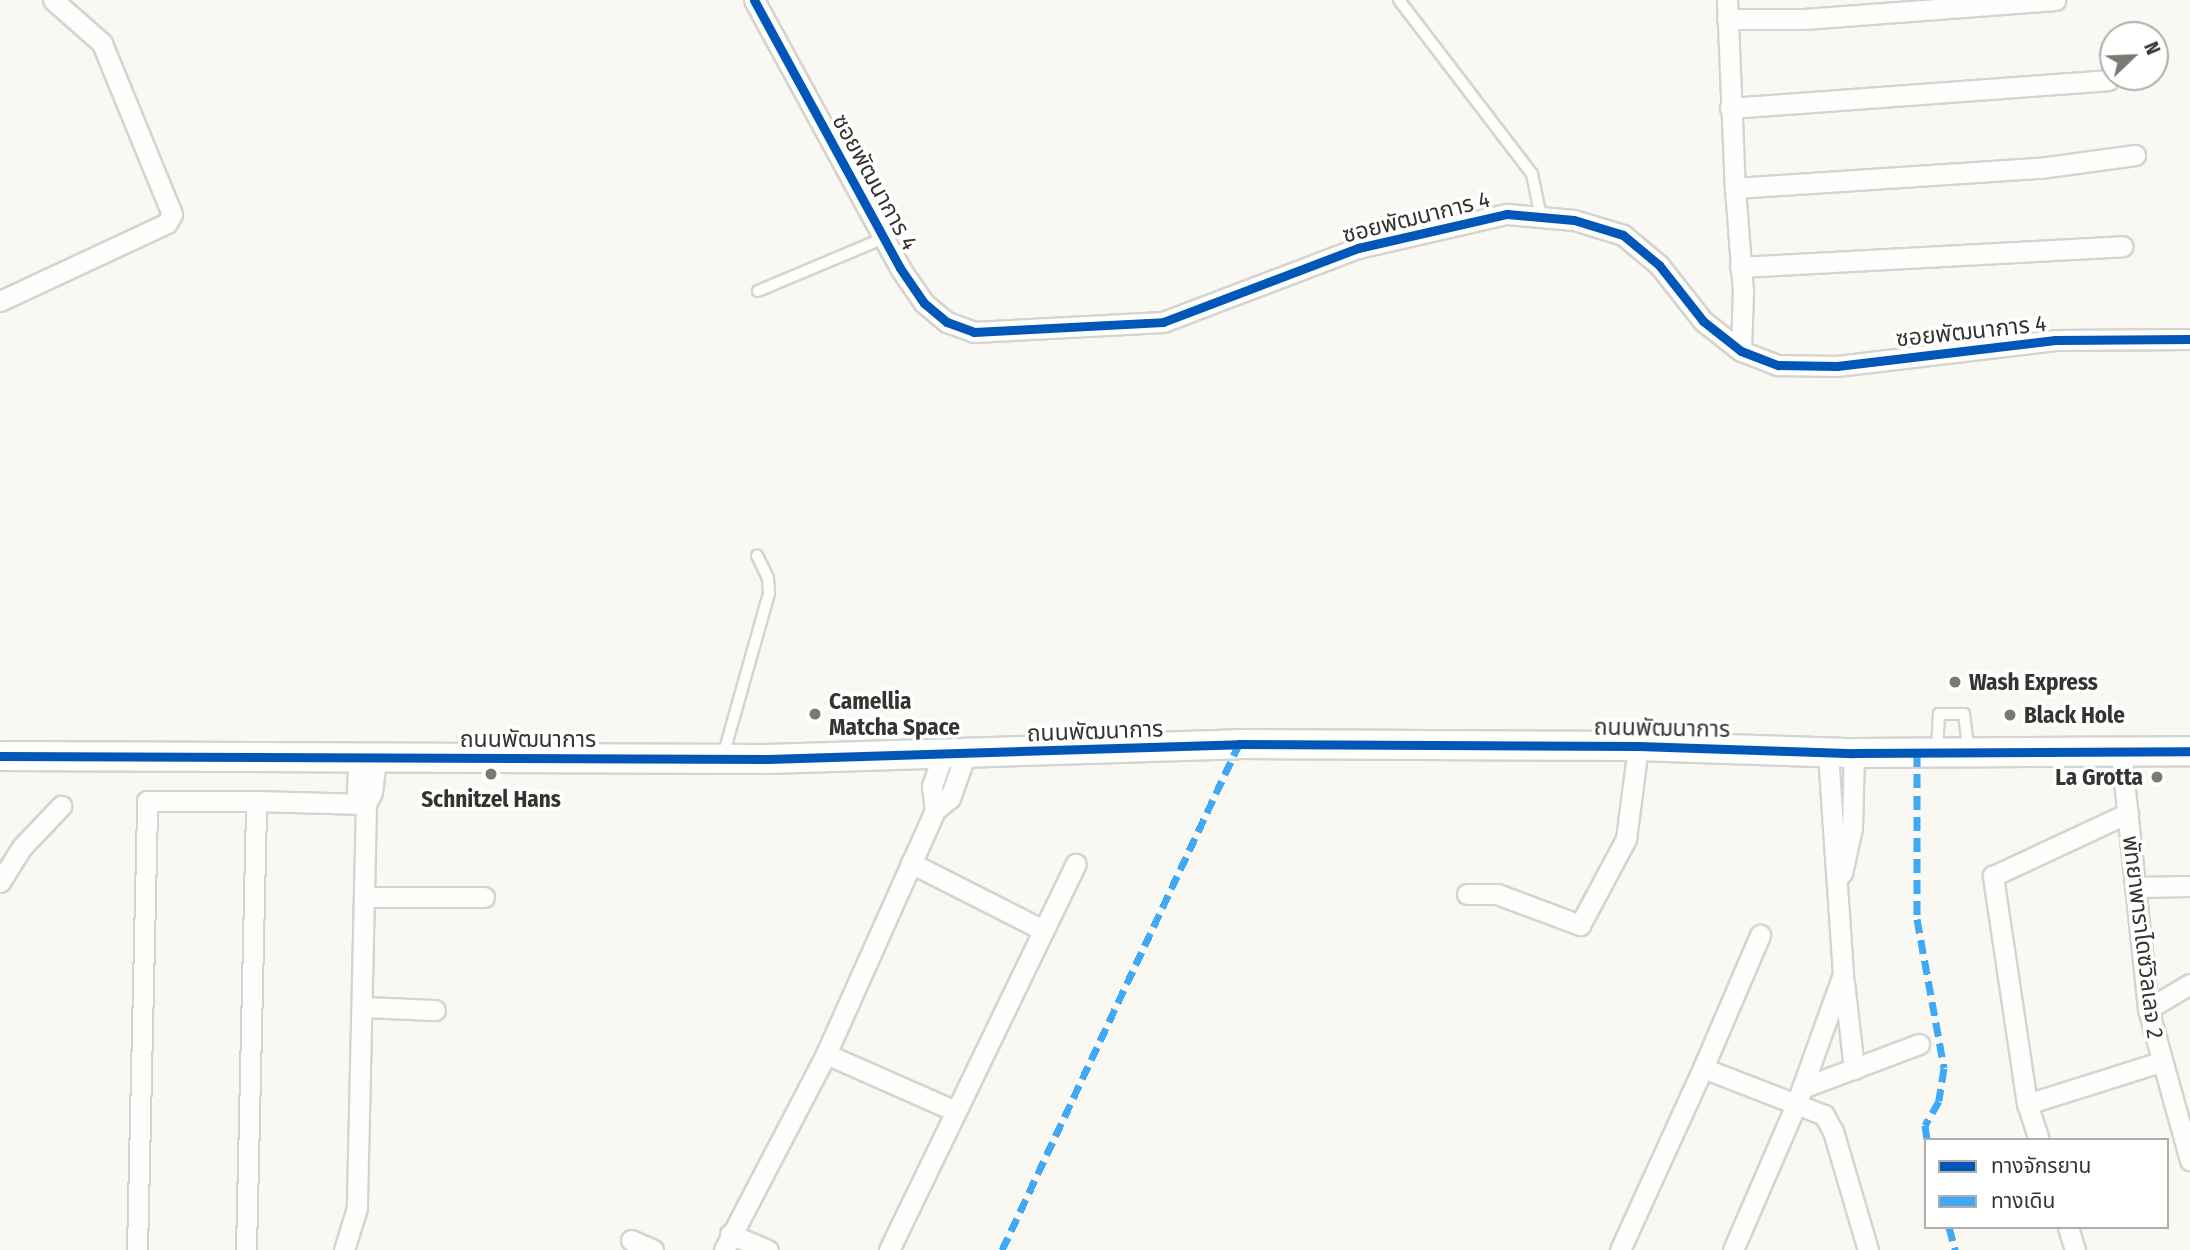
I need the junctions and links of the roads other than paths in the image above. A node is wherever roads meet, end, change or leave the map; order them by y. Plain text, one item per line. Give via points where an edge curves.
1 (53, 0) edge
2 (754, 0) edge
3 (1399, 0) edge
4 (2055, 0) edge
5 (1727, 10) edge
6 (2099, 80) edge
7 (1730, 107) junction
8 (2135, 155) dead end
9 (1735, 188) junction
10 (1541, 217) junction
11 (884, 238) junction
12 (2122, 246) dead end
13 (1740, 267) junction
14 (758, 291) dead end
15 (0, 301) edge
16 (2190, 339) edge
17 (1741, 351) junction
18 (757, 555) dead end
19 (1638, 746) junction
20 (2190, 751) edge
21 (1841, 752) junction
22 (1968, 752) junction
23 (2121, 752) junction
24 (1937, 753) junction
25 (955, 754) junction
26 (0, 756) edge
27 (723, 758) junction
28 (367, 759) junction
29 (256, 801) junction
30 (366, 804) junction
31 (61, 806) dead end
32 (2127, 813) junction
33 (911, 863) junction
34 (1076, 864) dead end
35 (0, 881) edge
36 (2190, 886) edge
37 (2136, 887) junction
38 (1467, 894) dead end
39 (365, 897) junction
40 (484, 897) dead end
41 (1044, 930) junction
42 (1760, 935) dead end
43 (1843, 974) junction
44 (2190, 984) edge
45 (362, 1007) junction
46 (2148, 1009) junction
47 (435, 1010) dead end
48 (1919, 1044) dead end
49 (826, 1054) junction
50 (2160, 1062) junction
51 (1703, 1068) junction
52 (1854, 1069) junction
53 (1799, 1095) junction
54 (2027, 1104) junction
55 (955, 1111) junction
56 (2038, 1138) edge
57 (2190, 1160) edge
58 (2069, 1229) edge
59 (631, 1240) dead end
60 (727, 1242) edge
61 (137, 1250) edge
62 (246, 1250) edge
63 (344, 1250) edge
64 (653, 1250) edge
65 (768, 1250) edge
66 (889, 1250) edge
67 (1620, 1250) edge
68 (1733, 1250) edge
69 (1868, 1250) edge
70 (2075, 1250) edge

1 - 15 street via 102,43 173,214 167,223
2 - 11 street, ซอยพัฒนาการ 4
3 - 10 lane via 1531,174
4 - 5 street via 1804,19
5 - 7 street
6 - 7 street
7 - 9 street
8 - 9 street via 2040,168
9 - 13 street
10 - 11 street, ซอยพัฒนาการ 4 via 1507,214 1358,248 1163,322 1113,328 974,332 947,322 924,303
10 - 17 street, ซอยพัฒนาการ 4 via 1574,220 1623,236 1658,265 1703,321
11 - 14 lane
12 - 13 street
13 - 17 street
16 - 17 street, ซอยพัฒนาการ 4 via 2055,340 1837,366 1778,365
18 - 27 lane via 768,578 769,593
19 - 21 street, ถนนพัฒนาการ
19 - 25 street, ถนนพัฒนาการ via 1239,744
19 - 38 street via 1626,839 1580,925 1497,894
20 - 23 street, ถนนพัฒนาการ
21 - 24 street, ถนนพัฒนาการ
21 - 43 street via 1830,831 1840,881
22 - 23 street, ถนนพัฒนาการ
22 - 24 street, ถนนพัฒนาการ
22 - 24 lane via 1964,714 1939,714
23 - 32 street, พัทยาพาราไดซ์วิลเลจ 2
25 - 27 street, ถนนพัฒนาการ
25 - 33 street via 932,786 935,810
26 - 28 street, ถนนพัฒนาการ
27 - 28 street, ถนนพัฒนาการ
28 - 30 street via 356,790
29 - 30 street
29 - 61 street via 147,801
29 - 62 street
30 - 39 street
31 - 35 street via 22,847
32 - 37 street, พัทยาพาราไดซ์วิลเลจ 2
32 - 54 street via 1993,876
33 - 41 street
33 - 49 street
34 - 41 street
36 - 37 street
37 - 46 street, พัทยาพาราไดซ์วิลเลจ 2
39 - 40 street
39 - 45 street
41 - 55 street
42 - 51 street
43 - 52 street
43 - 53 street
44 - 46 street
45 - 47 street
45 - 63 street via 356,1209
46 - 50 street, พัทยาพาราไดซ์วิลเลจ 2
48 - 52 street
49 - 55 street
49 - 60 street
50 - 54 street
50 - 57 street, พัทยาพาราไดซ์วิลเลจ 2
51 - 53 street
51 - 67 street
52 - 53 street
53 - 68 street
53 - 69 street via 1824,1115 1833,1131
54 - 56 street
55 - 66 street
58 - 70 street
59 - 64 street
60 - 65 street

